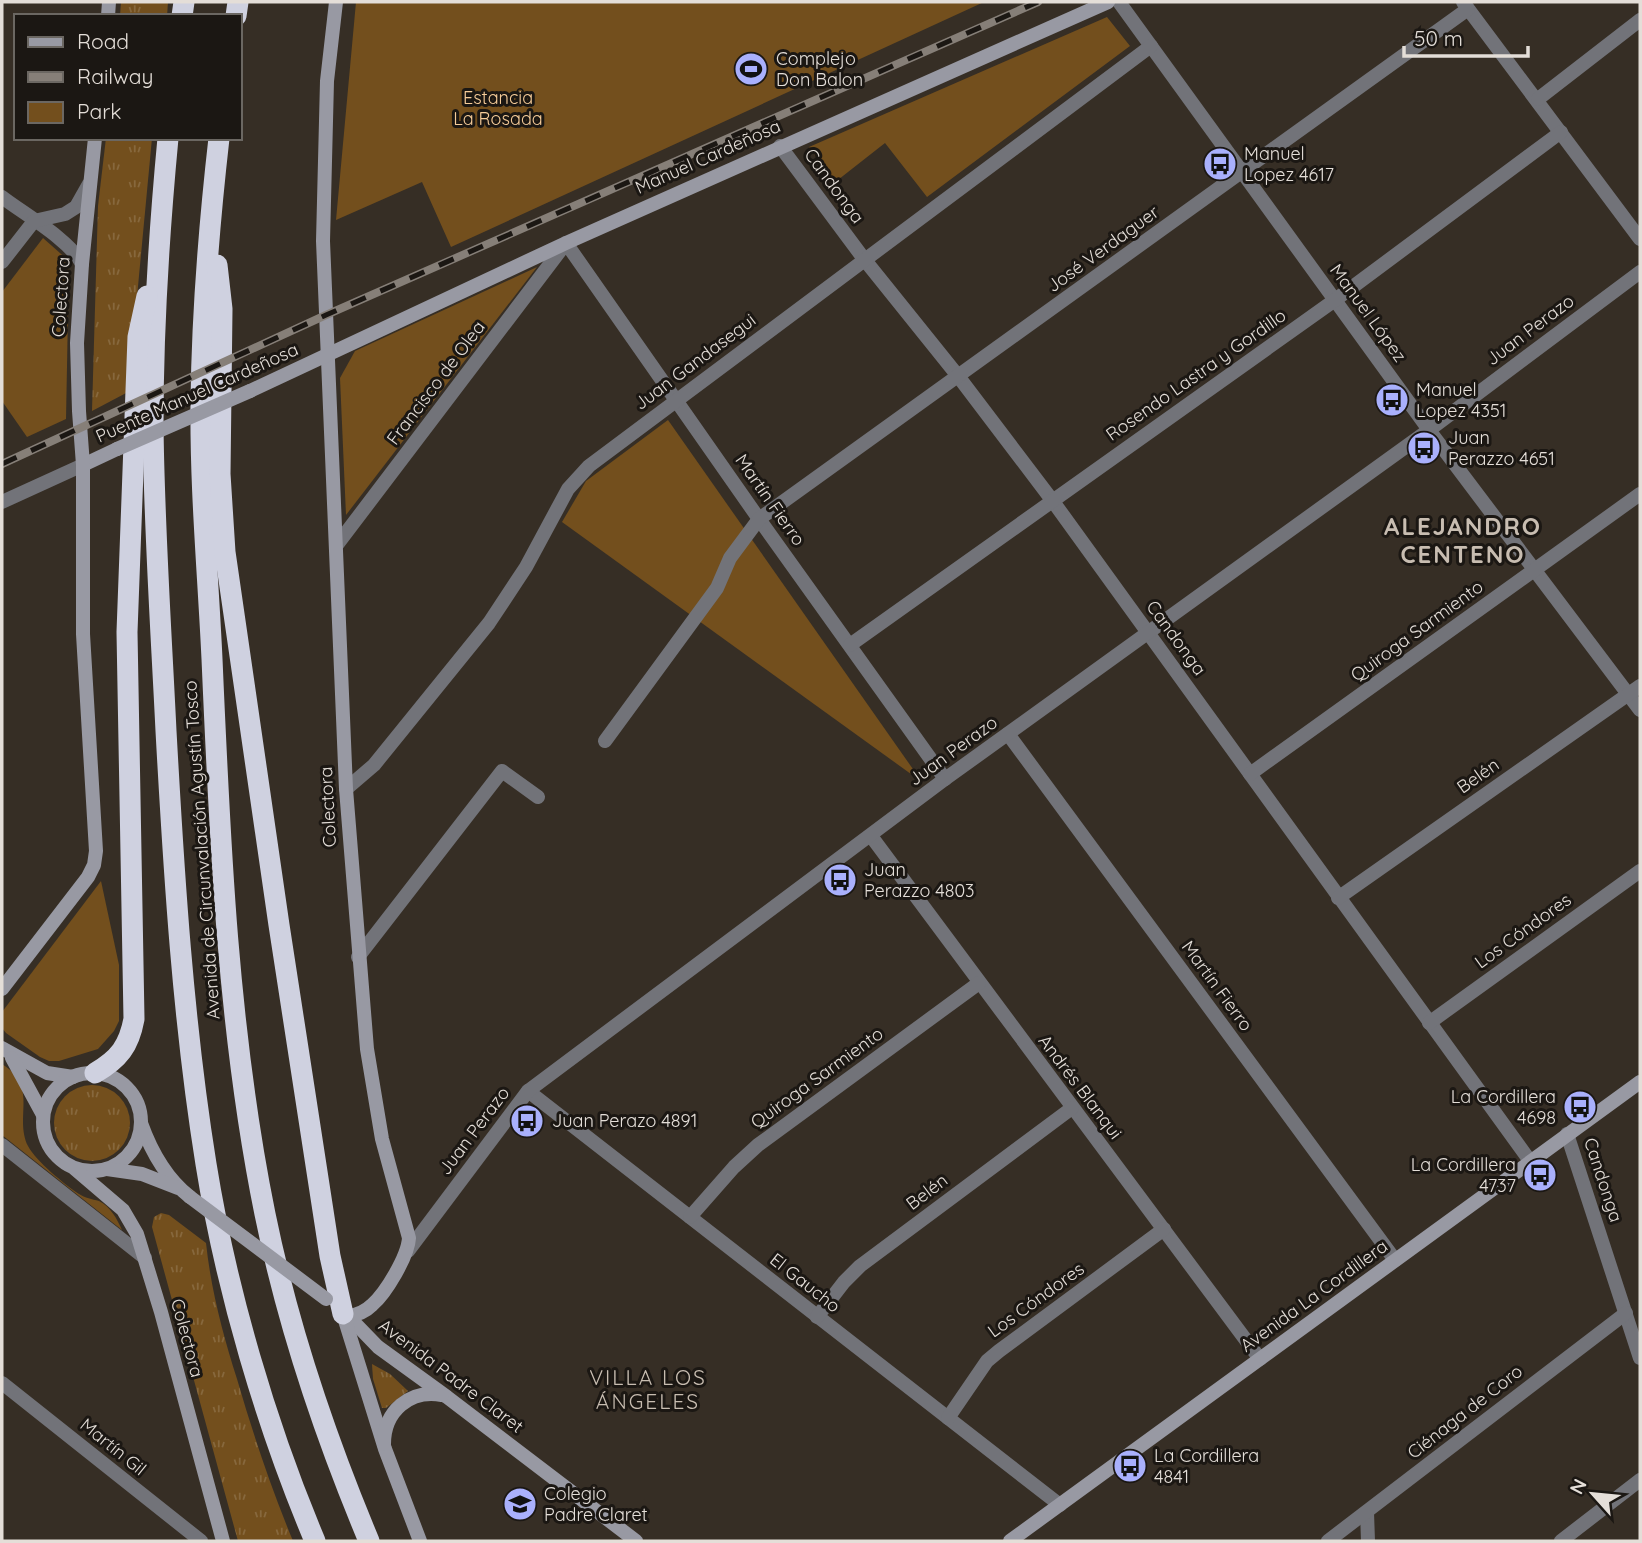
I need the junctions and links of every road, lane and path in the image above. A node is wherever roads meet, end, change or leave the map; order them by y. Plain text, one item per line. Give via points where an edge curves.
1 (335, 2) edge
2 (1108, 2) edge
3 (1119, 2) edge
4 (1466, 5) edge
5 (1640, 20) edge
6 (1151, 46) junction
7 (1538, 99) junction
8 (1561, 132) junction
9 (95, 140) edge
10 (168, 140) edge
11 (219, 140) edge
12 (780, 146) junction
13 (1242, 172) junction
14 (89, 183) junction
15 (2, 197) edge
16 (211, 215) junction
17 (34, 222) junction
18 (161, 236) junction
19 (1640, 239) edge
20 (566, 243) junction
21 (863, 259) junction
22 (2, 262) edge
23 (82, 264) junction
24 (1640, 272) edge
25 (1335, 300) junction
26 (327, 356) junction
27 (958, 376) junction
28 (677, 400) junction
29 (1429, 429) junction
30 (83, 465) junction
31 (1640, 495) edge
32 (1052, 500) junction
33 (2, 502) edge
34 (759, 519) junction
35 (336, 546) junction
36 (1535, 571) junction
37 (1148, 631) junction
38 (850, 645) junction
39 (1634, 690) edge
40 (1640, 710) edge
41 (1008, 734) junction
42 (605, 741) dead end
43 (1250, 774) junction
44 (945, 779) junction
45 (346, 789) junction
46 (538, 797) dead end
47 (871, 836) junction
48 (1640, 871) edge
49 (1338, 898) junction
50 (358, 957) junction
51 (979, 983) junction
52 (2, 989) edge
53 (1429, 1023) junction
54 (6, 1051) edge
55 (95, 1073) junction
56 (72, 1077) junction
57 (1640, 1082) edge
58 (528, 1091) junction
59 (1072, 1108) junction
60 (43, 1115) junction
61 (141, 1122) junction
62 (1567, 1134) junction
63 (2, 1145) edge
64 (1530, 1161) junction
65 (75, 1169) junction
66 (107, 1169) junction
67 (184, 1193) junction
68 (690, 1217) junction
69 (1164, 1230) junction
70 (408, 1251) junction
71 (330, 1256) junction
72 (145, 1258) junction
73 (1395, 1260) junction
74 (319, 1289) junction
75 (1626, 1313) junction
76 (345, 1315) junction
77 (817, 1317) junction
78 (1640, 1358) edge
79 (1260, 1359) junction
80 (2, 1383) edge
81 (447, 1397) junction
82 (948, 1418) junction
83 (385, 1448) junction
84 (1640, 1480) edge
85 (1060, 1505) junction
86 (1367, 1512) junction
87 (201, 1541) edge
88 (223, 1541) edge
89 (315, 1541) edge
90 (369, 1541) edge
91 (421, 1541) edge
92 (636, 1541) edge
93 (1010, 1541) edge
94 (1328, 1541) edge
95 (1368, 1541) edge
96 (1561, 1541) edge

1 - 26 main road, Colectora via 323,188
2 - 12 main road, Manuel Cardeñosa
3 - 6 street, Manuel López
4 - 7 street
4 - 13 street, José Verdaguer
5 - 7 street
6 - 13 street, Manuel López
6 - 21 street, Juan Gandasegui
7 - 8 street
8 - 19 street
8 - 25 street, Rosendo Lastra y Gordillo
9 - 14 main road, Colectora
10 - 18 highway, Avenida de Circunvalación Agustín Tosco
11 - 16 highway, Avenida de Circunvalación Agustín Tosco
12 - 20 main road, Manuel Cardeñosa
12 - 21 street, Candonga
13 - 25 street, Manuel López
13 - 27 street, José Verdaguer
14 - 17 street via 71,212
14 - 23 main road, Colectora
15 - 17 street
16 - 71 highway via 222,309 220,474 225,552
16 - 90 highway, Avenida de Circunvalación Agustín Tosco via 201,403 203,483 217,779 239,1047 266,1216 296,1335 331,1446
17 - 22 street
17 - 23 street via 67,245
18 - 55 highway via 138,337 127,632 134,1019 121,1055
18 - 89 highway, Avenida de Circunvalación Agustín Tosco via 154,459 173,856 190,1050 207,1169 232,1286 264,1399
20 - 26 main road, Manuel Cardeñosa
20 - 28 street, Martín Fierro
20 - 35 street, Francisco de Olea
21 - 27 street, Candonga
21 - 28 street, Juan Gandasegui
23 - 30 main road, Colectora via 77,343
24 - 29 street, Juan Perazo
25 - 29 street, Manuel López
25 - 32 street, Rosendo Lastra y Gordillo
26 - 30 main road, Puente Manuel Cardeñosa, bridge
26 - 35 main road, Colectora
27 - 32 street, Candonga
27 - 34 street, José Verdaguer
28 - 34 street, Martín Fierro
28 - 45 street, Juan Gandasegui via 577,477 489,623 374,765
29 - 36 street, Manuel López
29 - 37 street, Juan Perazo
30 - 33 street
30 - 52 main road, Colectora via 83,634 94,865
31 - 36 street, Quiroga Sarmiento
32 - 37 street, Candonga
32 - 38 street, Rosendo Lastra y Gordillo
34 - 38 street, Martín Fierro
34 - 42 street, José Verdaguer via 730,558 717,588
35 - 45 main road, Colectora
36 - 39 street, Manuel López
36 - 43 street, Quiroga Sarmiento
37 - 41 street, Juan Perazo
37 - 43 street, Candonga
38 - 44 street, Martín Fierro
39 - 40 street, Manuel López
39 - 49 street, Belén
41 - 44 street, Juan Perazo
41 - 73 street, Martín Fierro
43 - 49 street, Candonga
44 - 47 street, Juan Perazo
45 - 50 main road, Colectora
46 - 50 street via 502,771
47 - 51 street, Andrés Blanqui
47 - 58 street, Juan Perazo
48 - 53 street, Los Cóndores
49 - 53 street, Candonga
50 - 70 main road, Colectora via 377,1115 407,1226
51 - 59 street, Andrés Blanqui
51 - 68 street, Quiroga Sarmiento via 758,1145
53 - 64 street, Candonga
54 - 56 main road via 47,1073
54 - 60 main road
55 - 56 main road
55 - 61 main road via 113,1078 128,1090
56 - 60 main road via 50,1096
57 - 62 main road, Avenida La Cordillera
58 - 68 street, El Gaucho
58 - 70 street, Juan Perazo
59 - 69 street, Andrés Blanqui
59 - 77 street, Belén via 860,1266
60 - 65 main road via 49,1147
61 - 66 main road via 132,1150
61 - 67 main road, Avenida Padre Claret via 150,1146
62 - 64 main road, Avenida La Cordillera
62 - 75 street, Candonga
63 - 72 street
64 - 73 main road, Avenida La Cordillera
65 - 66 main road
65 - 72 main road, Colectora via 127,1215
66 - 67 main road, Avenida Padre Claret via 142,1174
67 - 74 main road, Avenida Padre Claret, bridge
68 - 77 street, El Gaucho
69 - 79 street, Andrés Blanqui
69 - 82 street, Los Cóndores via 999,1350
70 - 76 main road, Juan Perazo via 373,1305 357,1315
71 - 74 highway
71 - 76 highway
72 - 88 main road, Colectora
73 - 79 main road, Avenida La Cordillera
74 - 76 main road, Avenida Padre Claret
75 - 78 street, Candonga
75 - 86 street, Ciénaga de Coro
76 - 81 main road, Avenida Padre Claret via 378,1347
76 - 83 main road
77 - 82 street, El Gaucho
79 - 85 main road, Avenida La Cordillera
80 - 87 street, Martín Gil
81 - 83 main road via 424,1394 400,1405 385,1431
81 - 92 main road, Avenida Padre Claret
82 - 85 street, El Gaucho
83 - 91 main road
84 - 96 street
85 - 93 main road, Avenida La Cordillera
86 - 94 street, Ciénaga de Coro
86 - 95 street

